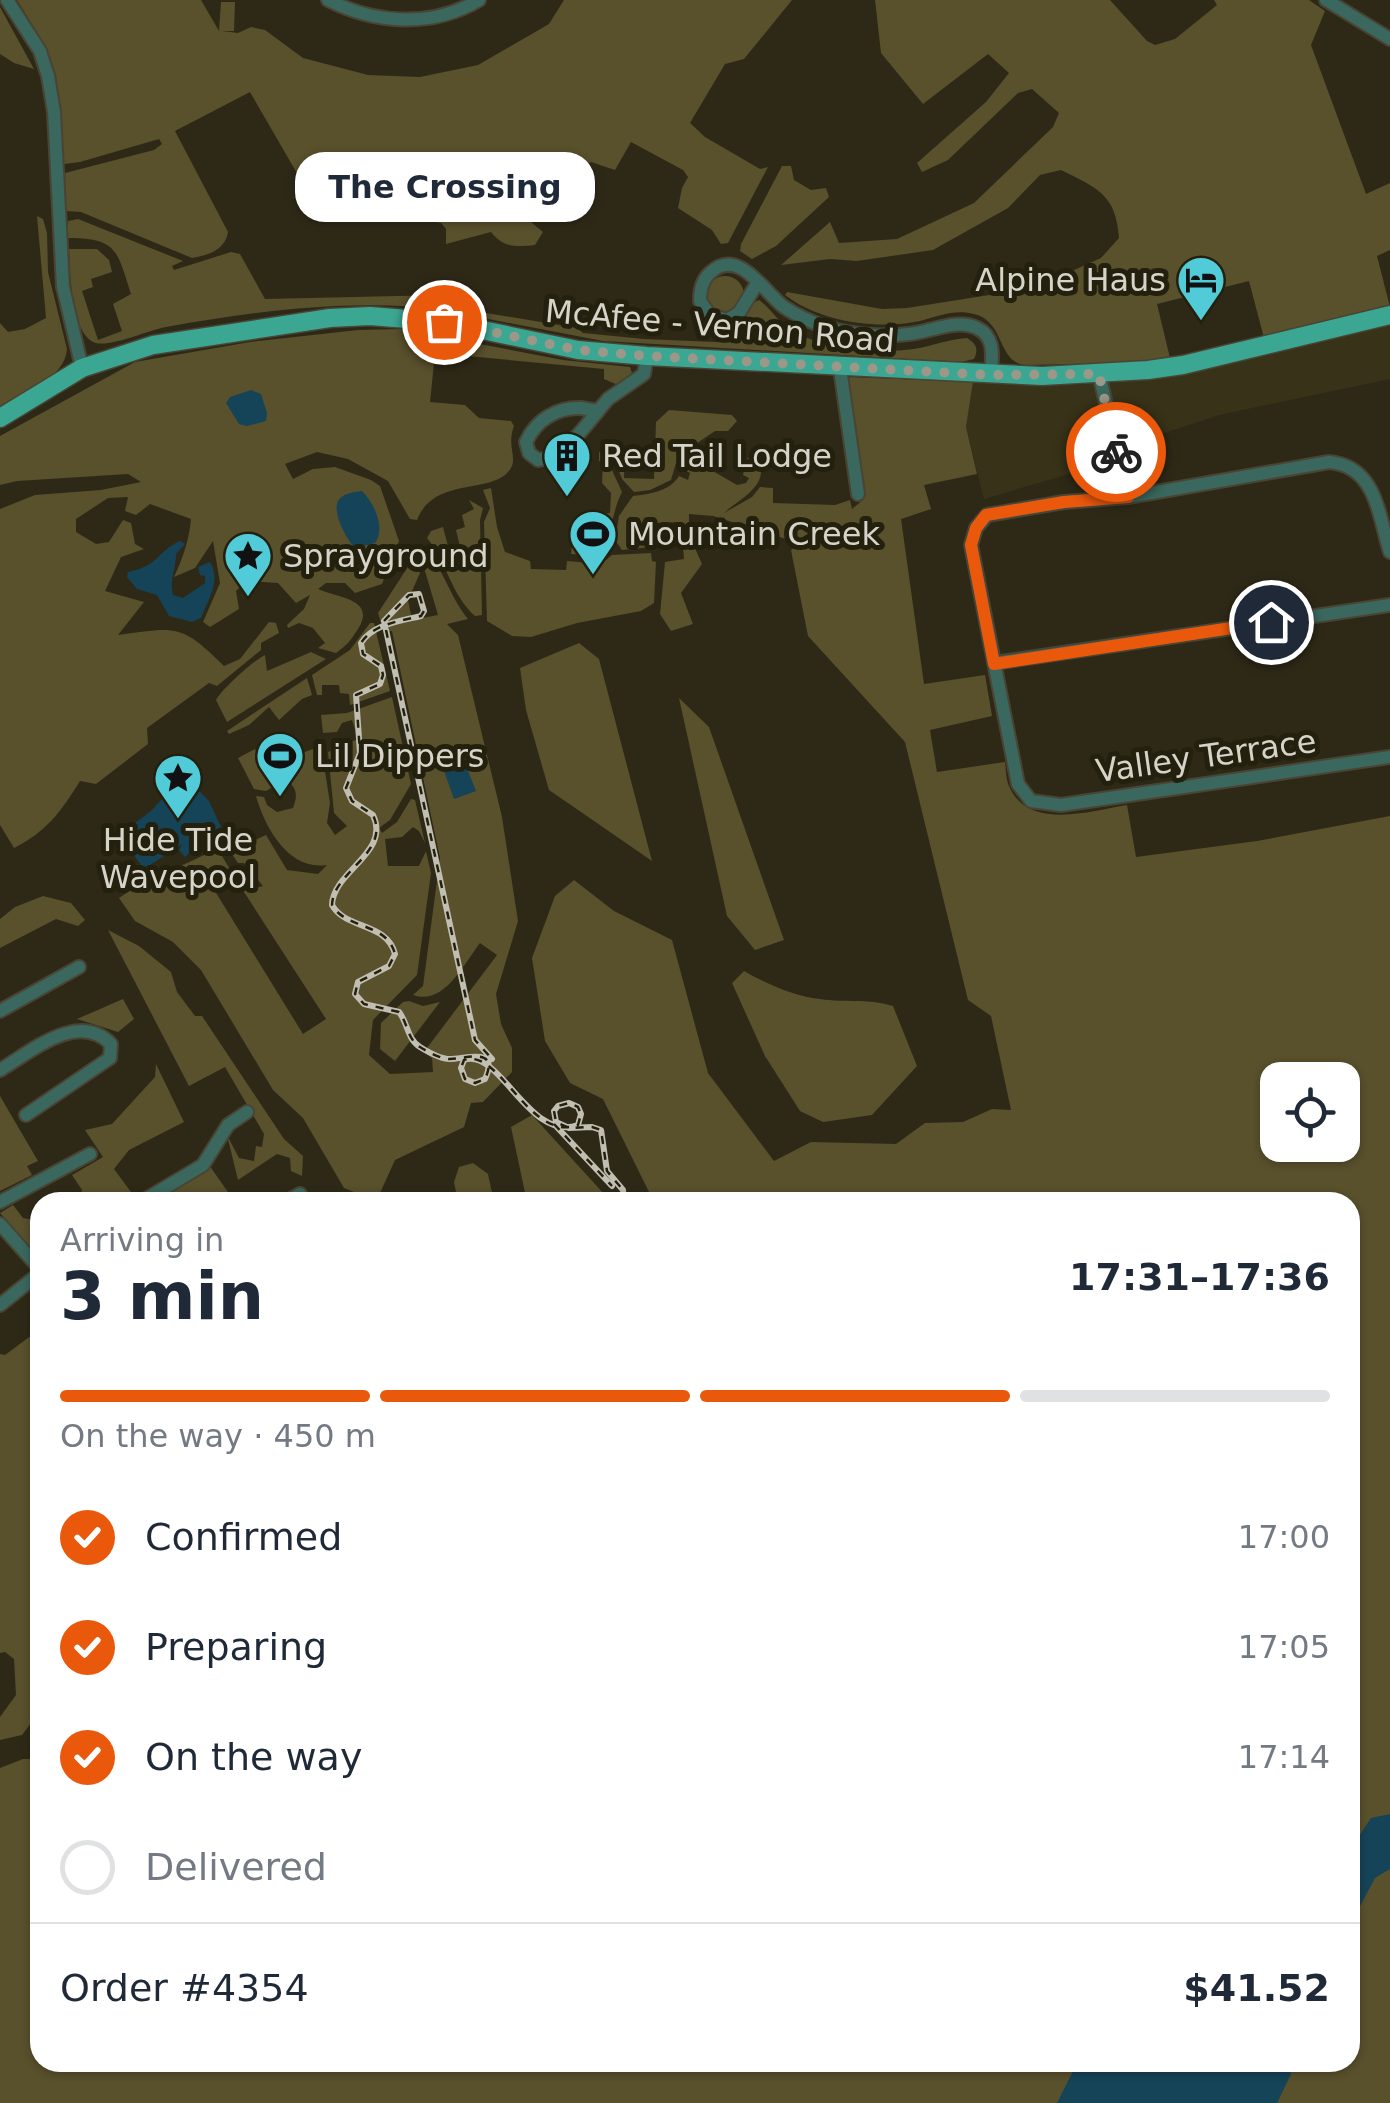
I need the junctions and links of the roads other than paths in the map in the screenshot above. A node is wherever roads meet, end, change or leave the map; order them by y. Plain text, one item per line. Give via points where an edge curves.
1 (7, 0) edge
2 (328, 0) edge
3 (479, 0) edge
4 (1326, 0) edge
5 (1390, 39) edge
6 (758, 282) junction
7 (1390, 314) edge
8 (647, 356) junction
9 (82, 368) junction
10 (840, 368) junction
11 (1099, 374) junction
12 (991, 375) junction
13 (598, 411) junction
14 (0, 418) edge
15 (858, 494) dead end
16 (1128, 497) junction
17 (1390, 552) edge
18 (1390, 605) edge
19 (994, 664) junction
20 (1390, 756) edge
21 (78, 967) dead end
22 (0, 1011) edge
23 (0, 1070) edge
24 (247, 1112) dead end
25 (26, 1114) dead end
26 (90, 1154) dead end
27 (158, 1192) edge
28 (0, 1202) edge
29 (0, 1224) edge
30 (30, 1260) edge
31 (30, 1280) edge
32 (0, 1304) edge

1 - 9 street via 48,76 63,287
2 - 3 street via 371,16 418,20
4 - 5 street
6 - 6 street via 722,266 704,278 700,300 710,315 727,320
6 - 12 street via 781,304 827,328 900,335 975,327 992,346
7 - 11 main road, McAfee - Vernon Road via 1198,362
8 - 9 main road, McAfee - Vernon Road via 370,316 153,345
8 - 10 main road, McAfee - Vernon Road
8 - 13 street via 644,374
9 - 14 main road, McAfee - Vernon Road
10 - 12 main road, McAfee - Vernon Road
10 - 15 street
11 - 12 main road, McAfee - Vernon Road
11 - 16 street
13 - 13 street via 550,414 530,433 526,448 538,460 550,458
16 - 17 street via 1348,464 1371,491
16 - 19 street via 986,515 971,545
18 - 19 street
19 - 20 street, Valley Terrace via 1018,784 1031,801 1061,805
21 - 22 street
23 - 25 street via 71,1032 89,1031 112,1044 110,1058
24 - 27 street via 228,1125 203,1166
26 - 28 street
29 - 30 street
31 - 32 street

